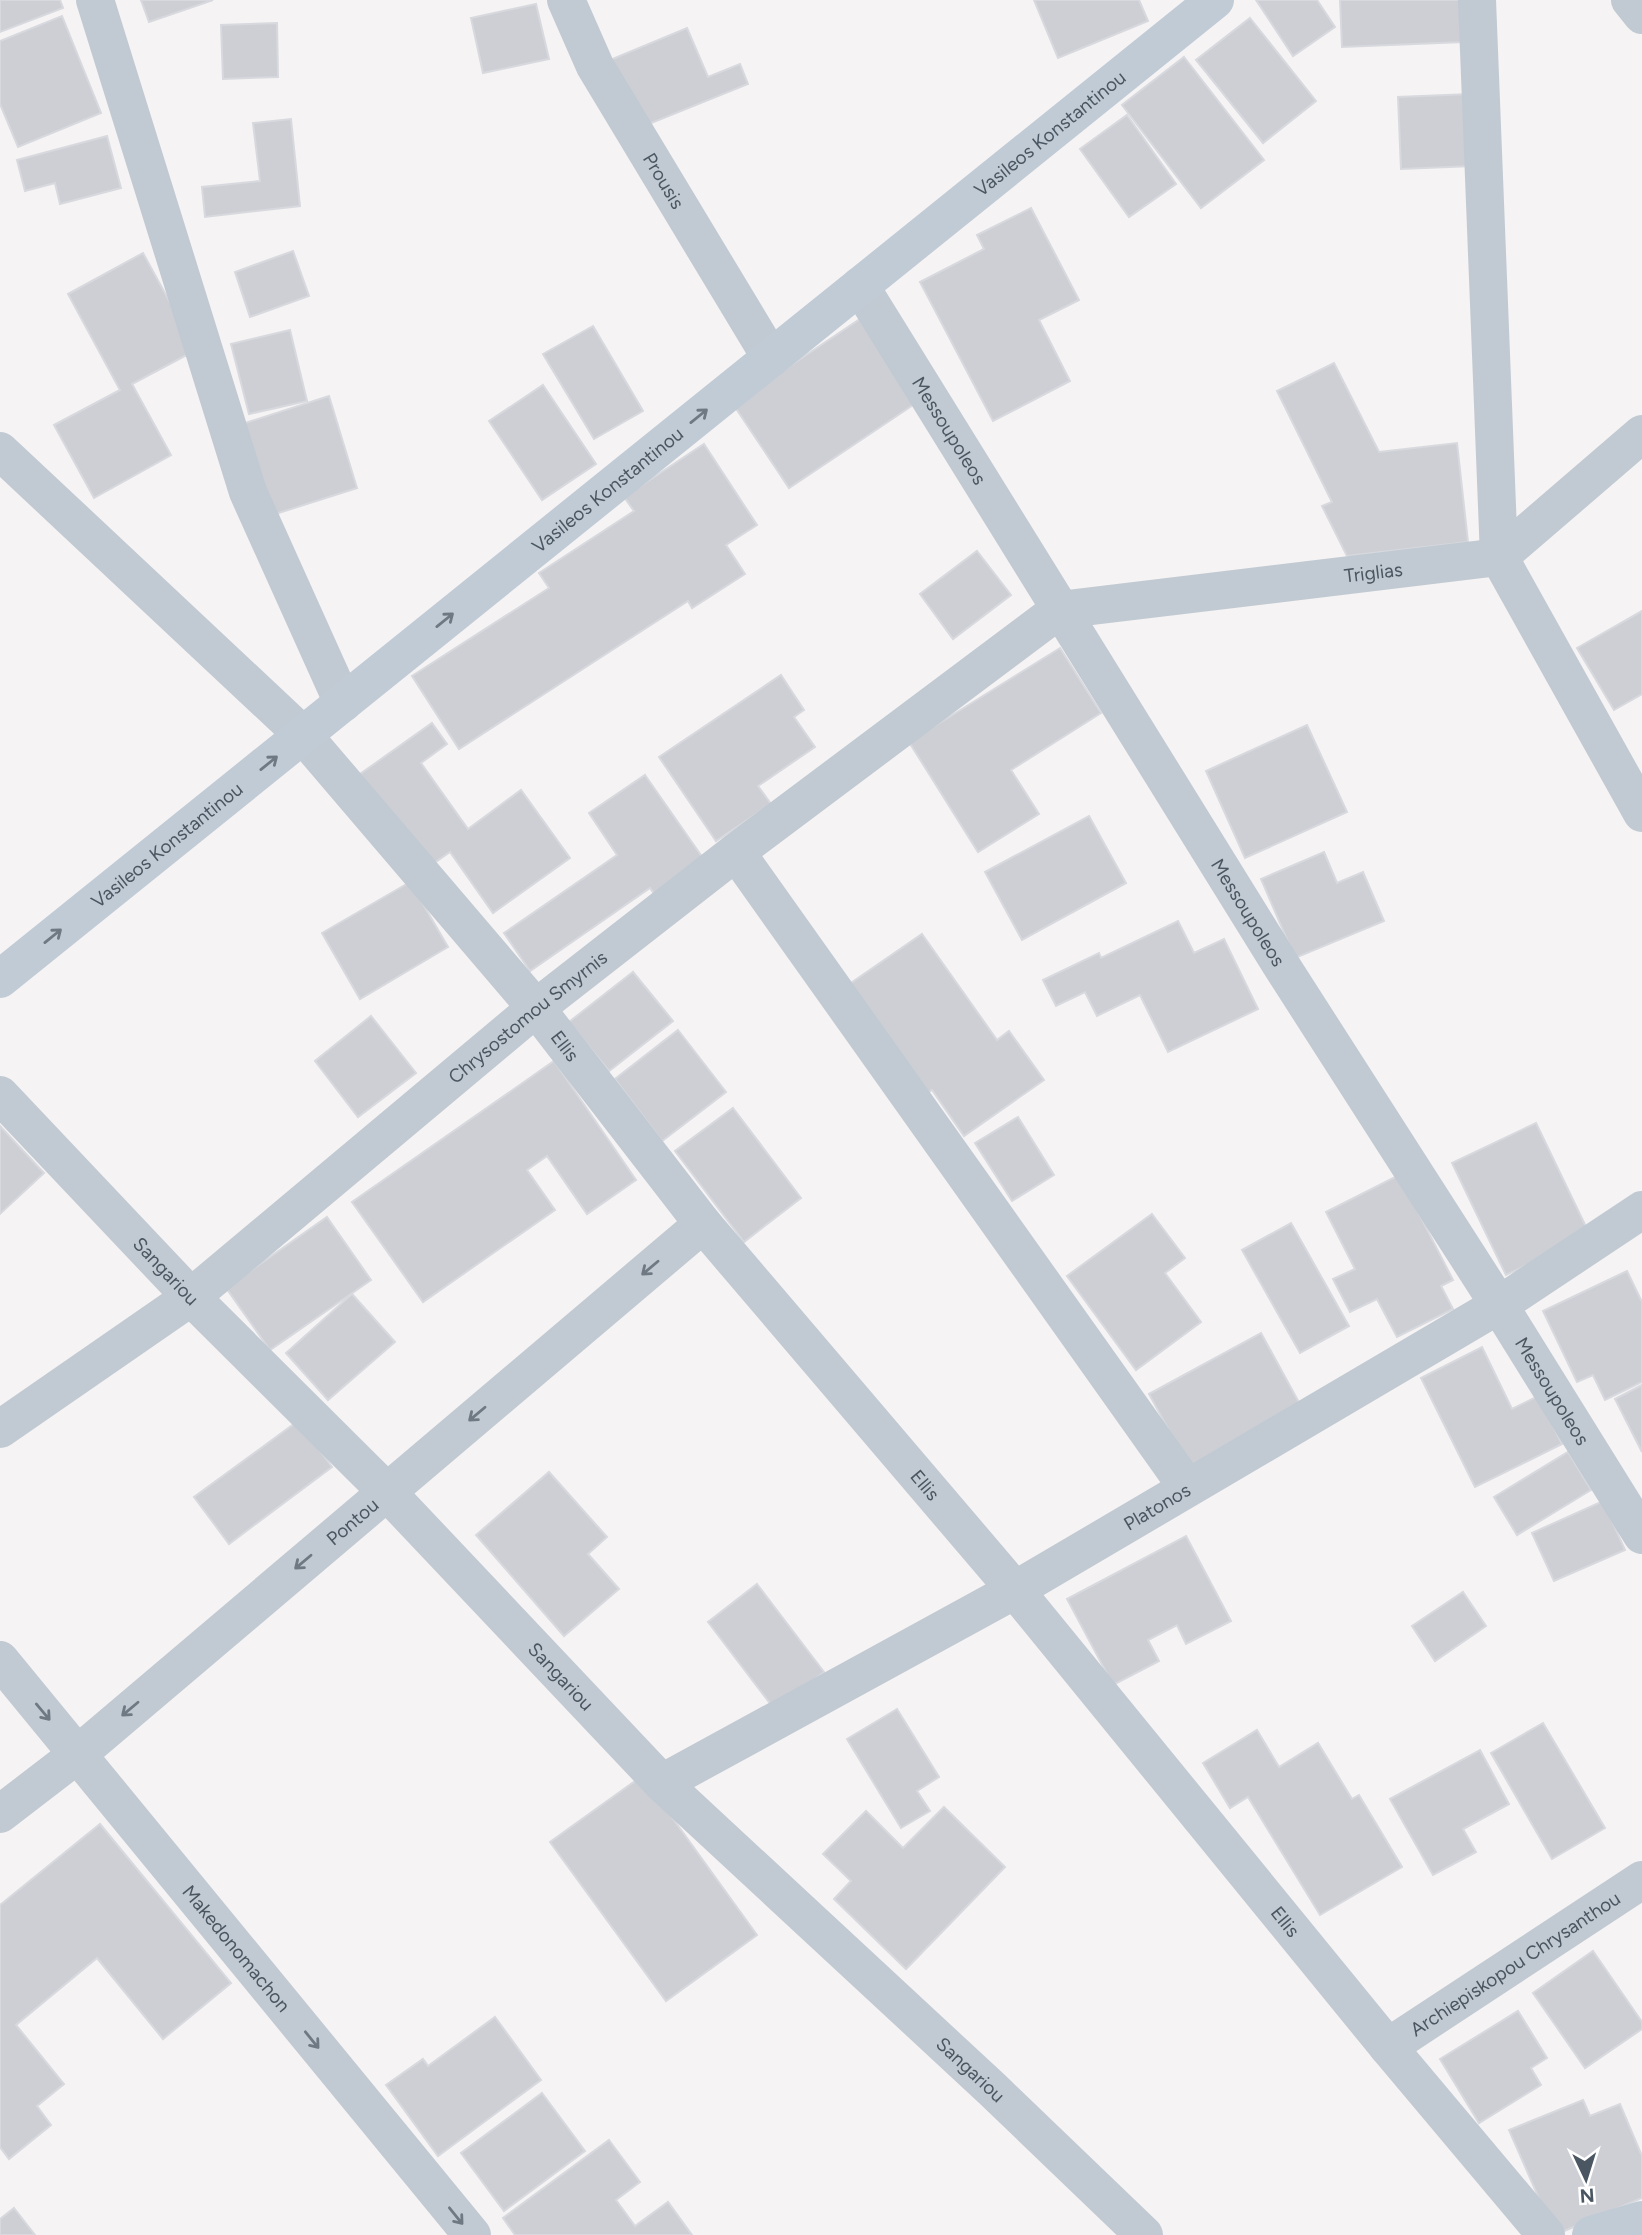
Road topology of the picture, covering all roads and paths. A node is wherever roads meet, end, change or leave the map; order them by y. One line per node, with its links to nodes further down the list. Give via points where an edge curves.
1 (94, 0): 13 (street, via 248,492)
2 (566, 0): 8 (street, Prousis, via 595,66)
3 (1215, 0): 7 (street, Vasileos Konstantinou)
4 (1477, 0): 11 (street)
5 (1630, 0): 6 (street)
6 (1642, 15)
7 (860, 286): 8 (street, Vasileos Konstantinou); 12 (street, Messoupoleos)
8 (771, 358): 13 (street, Vasileos Konstantinou, one-way to 8)
9 (1642, 434): 11 (street)
10 (0, 451): 14 (street, Ellis)
11 (1499, 557): 12 (street, Triglias); 15 (street)
12 (1059, 610): 16 (street, Chrysostomou Smyrnis); 23 (street, Messoupoleos)
13 (343, 703): 14 (street, Vasileos Konstantinou)
14 (303, 735): 17 (street, Vasileos Konstantinou, one-way to 14); 18 (street, Ellis)
15 (1642, 813)
16 (736, 852): 18 (street, Chrysostomou Smyrnis); 25 (street)
17 (0, 979)
18 (536, 1009): 21 (street, Ellis); 22 (street, Chrysostomou Smyrnis)
19 (0, 1096): 22 (street, Sangariou)
20 (1642, 1210): 23 (street, Platonos)
21 (703, 1224): 26 (street, Pontou, one-way to 26); 28 (street, Ellis)
22 (191, 1297): 24 (street, Chrysostomou Smyrnis); 26 (street, Sangariou)
23 (1499, 1305): 25 (street, Platonos); 27 (street, Messoupoleos)
24 (0, 1429)
25 (1187, 1488): 28 (street, Platonos)
26 (386, 1491): 30 (street, Pontou, one-way to 30); 31 (street, Sangariou)
27 (1642, 1535)
28 (1015, 1590): 31 (street, Platonos); 34 (street, Ellis)
29 (0, 1660): 30 (street, Makedonomachon, one-way to 30)
30 (78, 1754): 32 (street, Pontou); 36 (street, Makedonomachon, one-way to 36)
31 (662, 1783): 37 (street, Sangariou)
32 (0, 1814)
33 (1642, 1880): 34 (street, Archiepiskopou Chrysanthou)
34 (1388, 2046): 38 (street, Ellis)
35 (1642, 2220): 39 (street)
36 (472, 2235)
37 (1144, 2235)
38 (1546, 2235)
39 (1591, 2235)

